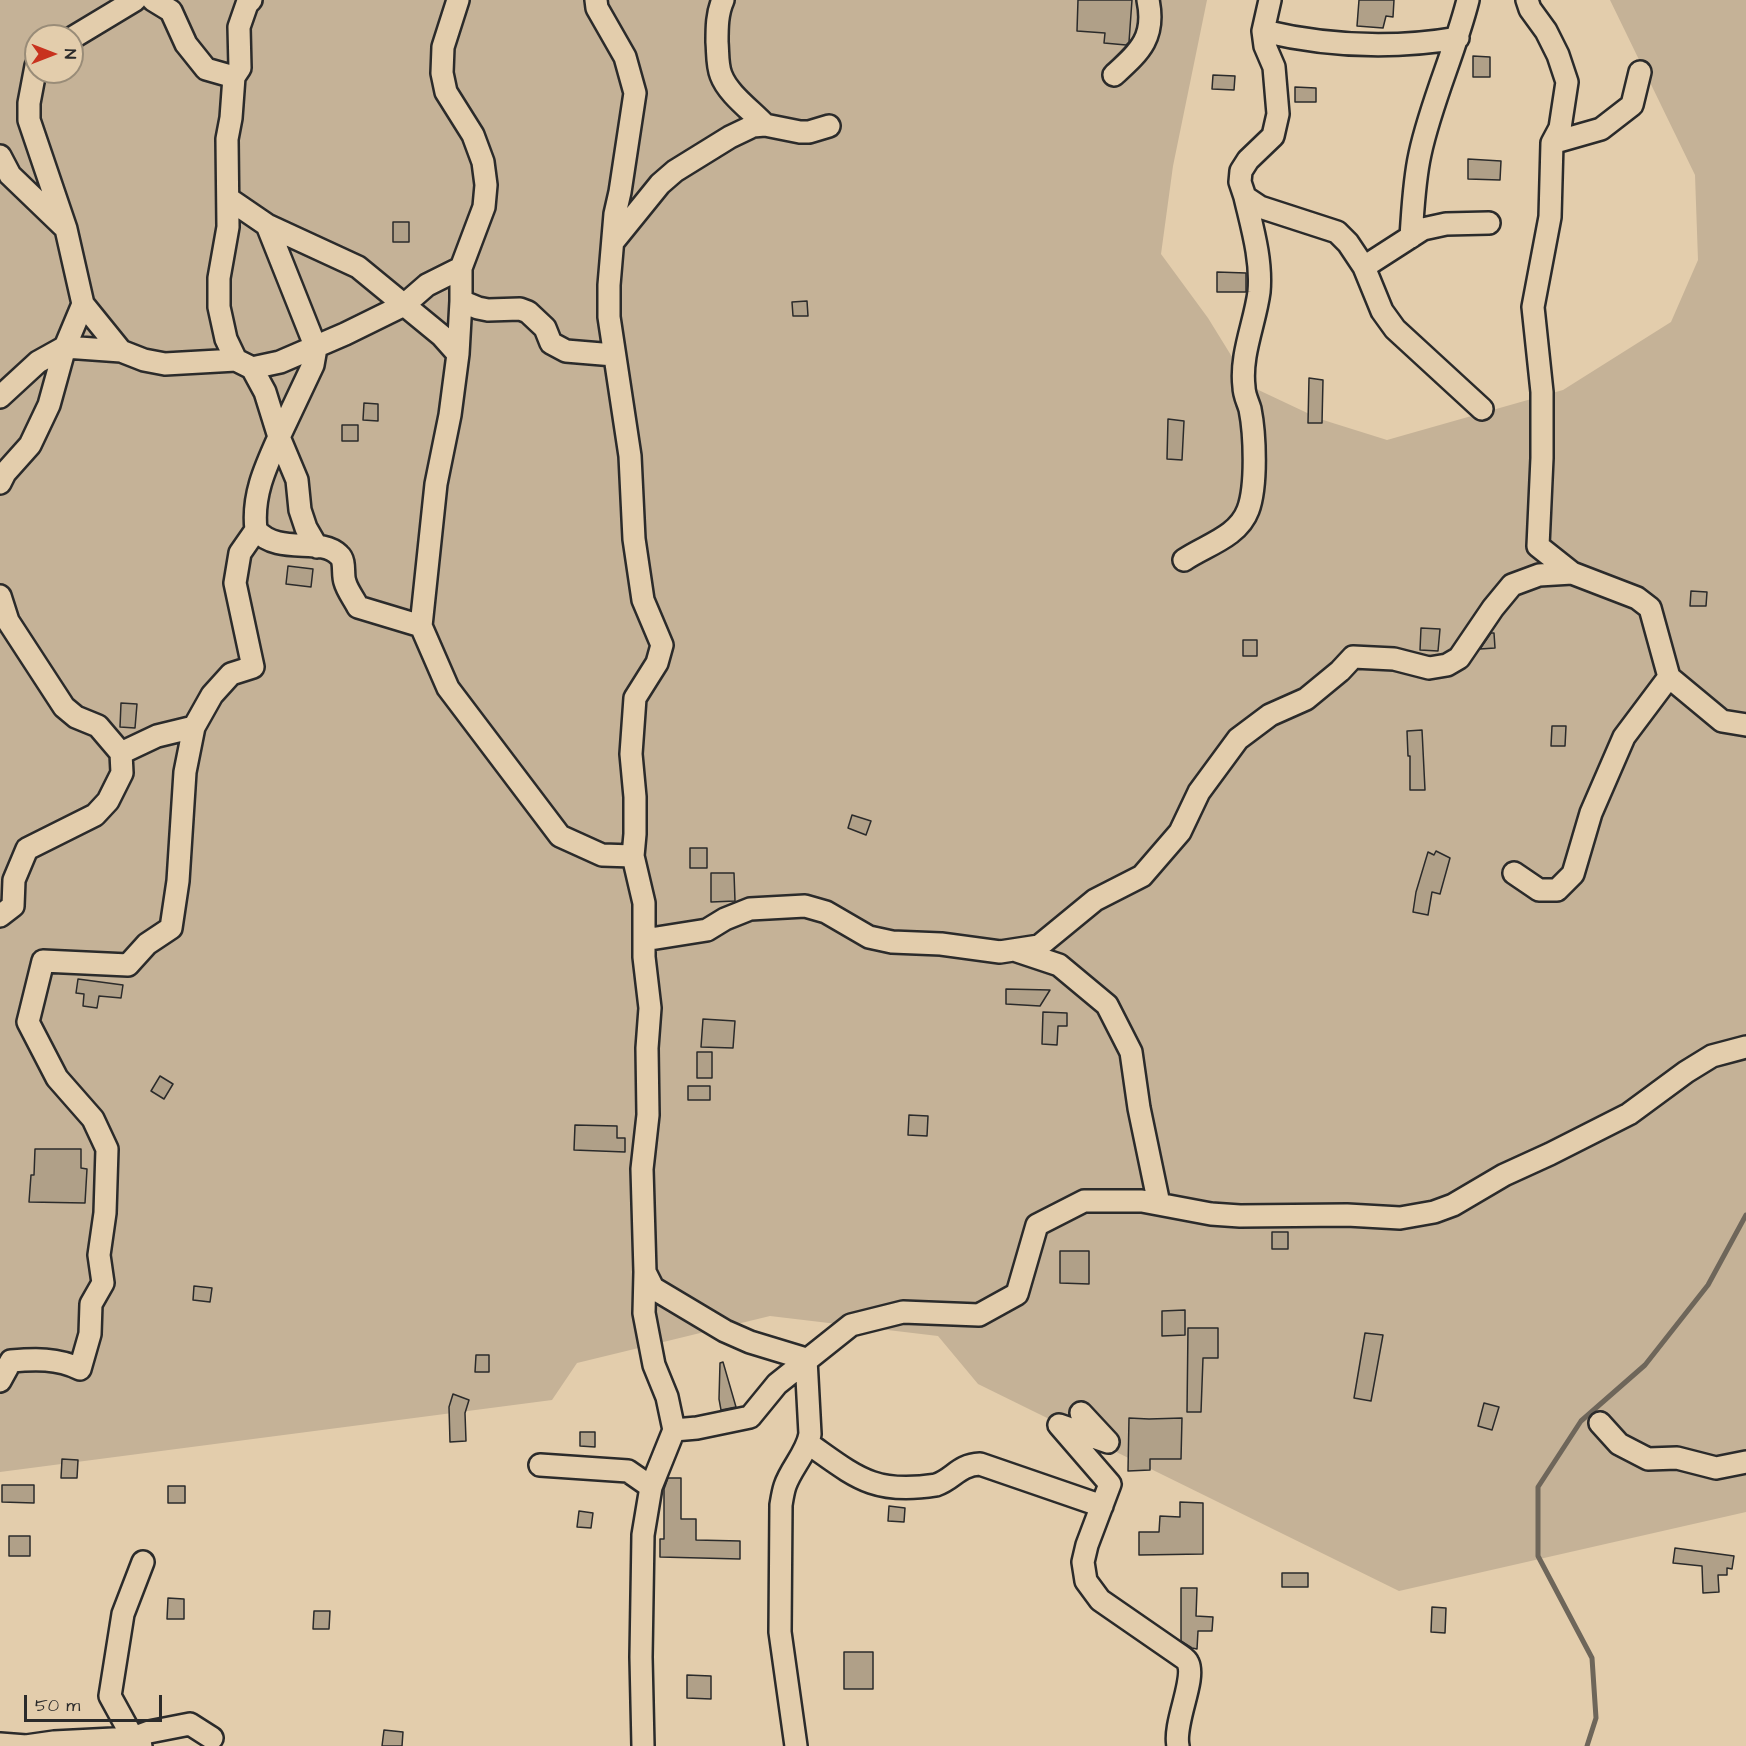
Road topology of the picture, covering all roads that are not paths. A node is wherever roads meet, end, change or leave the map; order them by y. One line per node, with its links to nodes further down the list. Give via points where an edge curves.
1 (135, 0): 11 (street)
2 (153, 0): 16 (street, via 171,11 186,44 206,69)
3 (251, 0): 16 (street, via 239,27 240,68)
4 (458, 0): 30 (street, via 443,47 442,74 446,92 483,162 486,185 484,207)
5 (596, 0): 28 (street, via 625,57 635,93)
6 (723, 0): 18 (street, via 717,37 721,76)
7 (1148, 0): 15 (street, via 1145,43)
8 (1270, 0): 12 (street)
9 (1468, 0): 13 (street)
10 (1527, 0): 20 (street, via 1558,55 1567,82 1560,128)
11 (84, 31)
12 (1263, 31): 13 (street, via 1300,40 1380,45 1420,45); 22 (street, via 1274,67 1278,114 1273,135 1241,171)
13 (1458, 38): 27 (street, via 1420,152)
14 (1640, 72): 20 (street, via 1632,105 1601,129)
15 (1114, 75)
16 (234, 77): 23 (street, via 227,139)
17 (33, 84): 26 (street, via 29,120)
18 (765, 125): 19 (street, via 800,132); 28 (street, via 743,130 675,171)
19 (829, 126)
20 (1552, 144): 47 (street, via 1550,217 1533,307 1542,392 1538,546)
21 (0, 156): 26 (street, via 10,175)
22 (1245, 197): 29 (street, via 1260,207 1337,232); 46 (street, via 1259,290 1244,388 1254,443 1252,493 1248,511 1239,525)
23 (229, 199): 25 (street); 39 (street, via 219,307 226,339)
24 (1489, 223): 27 (street, via 1446,224 1423,229)
25 (267, 225): 33 (street, via 358,267); 35 (street)
26 (66, 229): 32 (street)
27 (1411, 237): 29 (street)
28 (612, 242): 38 (street, via 609,307)
29 (1364, 267): 41 (street, via 1382,311 1395,329)
30 (460, 268): 31 (street); 33 (street, via 427,285)
31 (462, 301): 37 (street); 38 (street, via 488,310 528,312 545,328 551,343 566,351)
32 (83, 304): 34 (street); 36 (street)
33 (404, 305): 35 (street); 37 (street)
34 (65, 347): 36 (street); 40 (street, via 38,362); 43 (street, via 49,405 30,445)
35 (316, 348): 39 (street, via 280,362); 42 (street, via 313,365)
36 (121, 351): 39 (street, via 165,364)
37 (458, 354): 49 (street, via 436,484)
38 (614, 355): 54 (street, via 630,456 642,600 662,645 657,663 635,698 631,754 635,797)
39 (244, 364): 42 (street, via 265,392)
40 (0, 397)
41 (1482, 409)
42 (279, 437): 44 (street, via 259,483); 45 (street, via 297,480 306,528)
43 (0, 483)
44 (256, 530): 45 (street, via 276,542); 52 (street, via 240,553 234,583 254,667 231,675 212,695)
45 (317, 547): 49 (street, via 340,555 345,582 358,607)
46 (1184, 560)
47 (1572, 573): 50 (street, via 1637,598 1650,608); 58 (street, via 1539,575 1512,585 1459,658 1447,665 1430,668 1394,658 1353,657 1306,699 1270,715 1238,739 1199,792 1180,831 1142,876 1095,900 1039,946)
48 (0, 596): 53 (street, via 8,621 64,707 75,717 98,726)
49 (421, 626): 54 (street, via 448,688 560,836 602,855)
50 (1669, 677): 51 (street, via 1722,721); 55 (street, via 1624,736 1591,813 1574,874 1557,890 1539,890)
51 (1746, 725)
52 (194, 727): 53 (street, via 157,736); 63 (street, via 185,772 171,928 147,944 128,966 43,961 28,1022 57,1078 93,1119 107,1149 99,1255 103,1283 91,1304 90,1334 80,1369 41,1359 11,1361)
53 (121, 753): 56 (street, via 122,772 108,801 95,815 27,849 14,880 13,906)
54 (633, 856): 57 (street, via 644,903)
55 (1514, 873)
56 (0, 916)
57 (644, 940): 58 (street, via 707,930 750,909 805,906 826,912 869,937 892,942); 61 (street, via 650,1008 648,1115 642,1169)
58 (1014, 950): 60 (street, via 1059,965 1107,1005 1131,1052)
59 (1746, 1047): 60 (street, via 1712,1056 1629,1114 1504,1175 1453,1206 1434,1212 1400,1218 1240,1216)
60 (1159, 1204): 62 (street, via 1084,1201 1037,1225 1017,1294 979,1315 903,1311 850,1325)
61 (645, 1272): 62 (street, via 653,1288 725,1331); 66 (street, via 648,1338)
62 (806, 1359): 66 (street, via 777,1384 750,1417); 67 (street)
63 (0, 1381)
64 (1081, 1413): 71 (street, via 1108,1442 1059,1425 1110,1484)
65 (1600, 1423): 68 (street, via 1619,1444 1648,1459 1677,1458 1716,1468)
66 (674, 1430): 70 (street)
67 (808, 1444): 71 (street, via 852,1474 885,1488 936,1485 963,1466 980,1464); 76 (street, via 785,1485 781,1505 780,1632)
68 (1746, 1462)
69 (540, 1465): 70 (street, via 628,1471)
70 (651, 1487): 77 (street, via 643,1535 641,1657)
71 (1102, 1506): 78 (street, via 1083,1562 1086,1581 1100,1600 1188,1663 1190,1676 1178,1728)
72 (143, 1562): 74 (street, via 123,1614 110,1696)
73 (212, 1738): 74 (street, via 190,1724 149,1732)
74 (137, 1742): 75 (street)
75 (0, 1744)
76 (795, 1745)
77 (646, 1746)
78 (1178, 1746)

